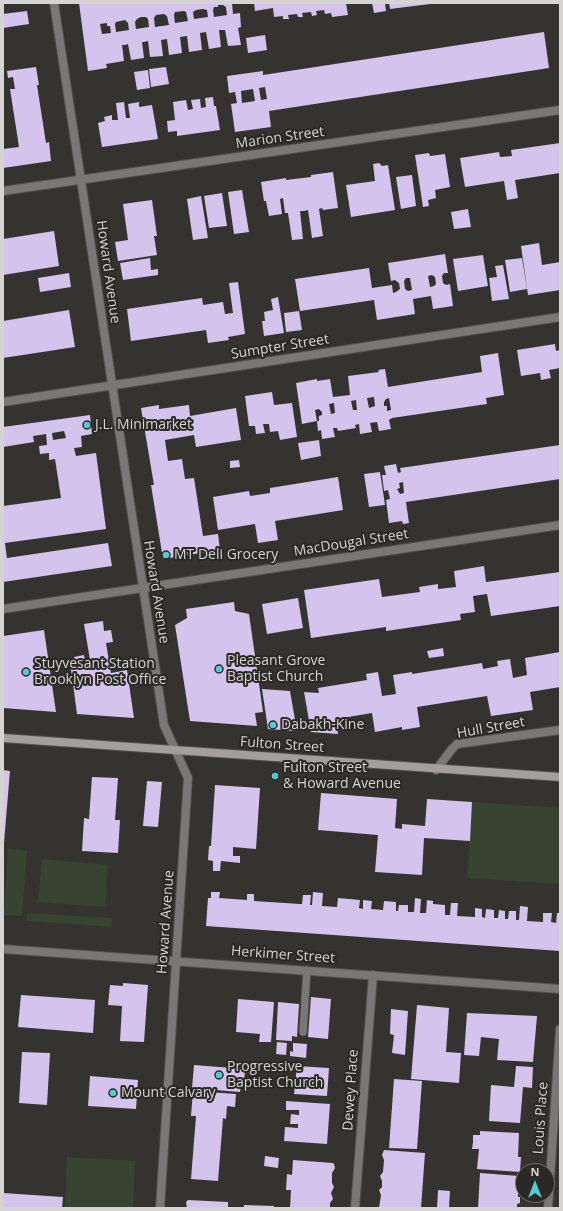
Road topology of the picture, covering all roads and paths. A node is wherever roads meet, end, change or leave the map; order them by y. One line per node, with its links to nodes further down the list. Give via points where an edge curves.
1 (54, 3): 3 (street, Howard Avenue)
2 (560, 110): 3 (street, Marion Street)
3 (81, 180): 4 (street, Marion Street); 6 (street, Howard Avenue)
4 (3, 191)
5 (560, 317): 6 (street, Sumpter Street)
6 (112, 385): 7 (street, Sumpter Street); 9 (street, Howard Avenue)
7 (3, 402)
8 (560, 525): 9 (street, MacDougal Street)
9 (142, 588): 10 (street, MacDougal Street); 13 (street, Howard Avenue, via 164,725)
10 (3, 609)
11 (560, 730): 14 (street, Hull Street, via 457,744)
12 (3, 738): 13 (main road, Fulton Street)
13 (176, 751): 14 (main road, Fulton Street); 17 (street, Howard Avenue, via 188,778)
14 (436, 770): 15 (main road, Fulton Street)
15 (560, 777)
16 (3, 949): 17 (street, Herkimer Street)
17 (177, 961): 18 (street, Herkimer Street); 23 (street, Howard Avenue)
18 (307, 970): 19 (street, Herkimer Street); 22 (lane)
19 (373, 975): 20 (street, Herkimer Street); 24 (street, Dewey Place)
20 (560, 989)
21 (560, 1029): 25 (street, Louis Place)
22 (303, 1032)
23 (160, 1208)
24 (355, 1208)
25 (548, 1208)

